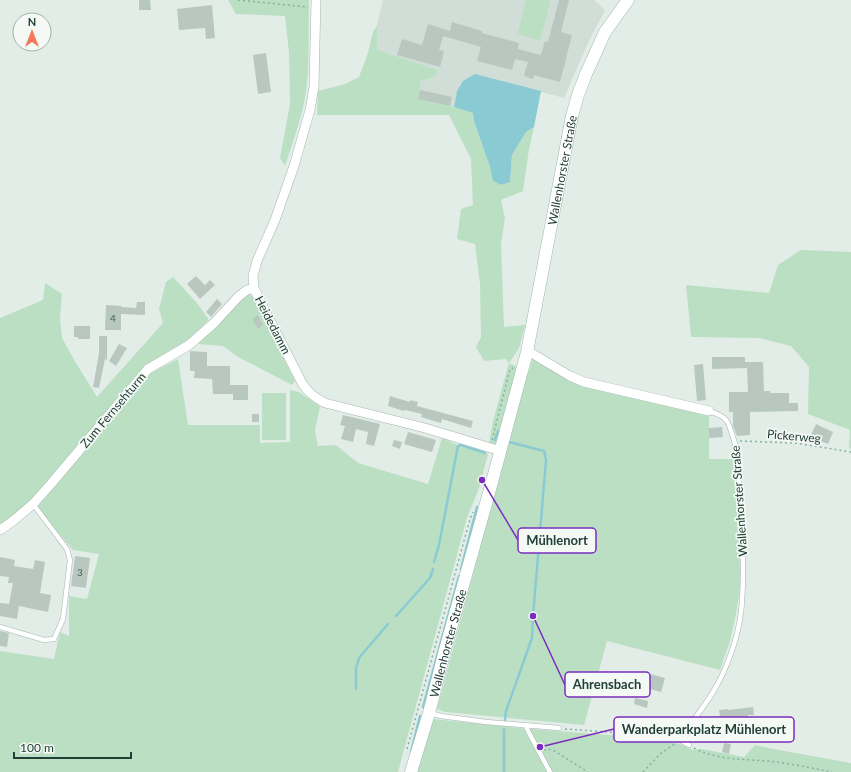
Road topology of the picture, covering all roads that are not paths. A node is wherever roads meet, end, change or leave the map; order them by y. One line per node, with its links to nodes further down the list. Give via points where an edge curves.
1 (628, 0): 4 (main road, Wallenhorster Straße, via 605,32 578,95)
2 (316, 4): 3 (street, Heidedamm, via 314,87 310,110 294,166 257,260 253,276)
3 (254, 288): 6 (street, Heidedamm, via 302,383 314,397 325,403); 7 (street, Zum Fernsehturm, via 239,296 189,345 148,369)
4 (527, 352): 5 (street, Wallenhorster Straße, via 584,382); 6 (main road, Wallenhorster Straße)
5 (709, 410): 13 (lane, Wallenhorster Straße, via 727,420 737,451 743,579 741,612 735,639 713,693 680,740)
6 (496, 449): 10 (main road, Wallenhorster Straße)
7 (33, 504): 8 (street, Zum Fernsehturm); 9 (lane, via 68,549 70,560 63,619 54,639 44,640)
8 (0, 530)
9 (0, 627)
10 (429, 713): 11 (lane); 14 (main road, Wallenhorster Straße)
11 (526, 726): 12 (lane); 15 (lane)
12 (559, 728)
13 (689, 745)
14 (411, 772)
15 (550, 772)

